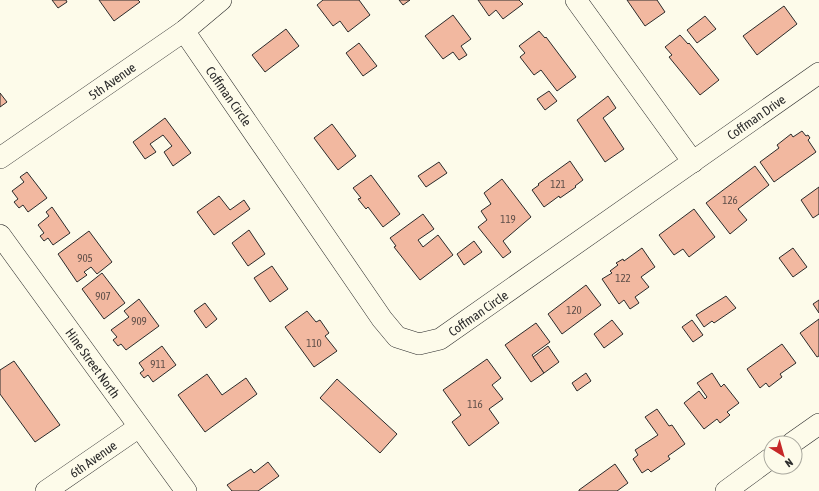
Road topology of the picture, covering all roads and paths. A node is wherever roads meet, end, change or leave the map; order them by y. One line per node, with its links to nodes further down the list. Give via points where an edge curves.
1 (576, 0): 6 (street)
2 (214, 2): 3 (street, 5th Avenue)
3 (184, 31): 5 (street, 5th Avenue); 6 (street, Coffman Circle, via 382,319 397,337 419,344 440,339)
4 (819, 72): 6 (street, Coffman Drive)
5 (0, 158)
6 (693, 162)
7 (0, 235): 9 (street, Hine Street North)
8 (819, 424): 10 (street)
9 (139, 427): 12 (street, 6th Avenue); 13 (street, Hine Street North)
10 (803, 435)
11 (763, 464): 14 (street)
12 (46, 491)
13 (186, 491)
14 (726, 491)

